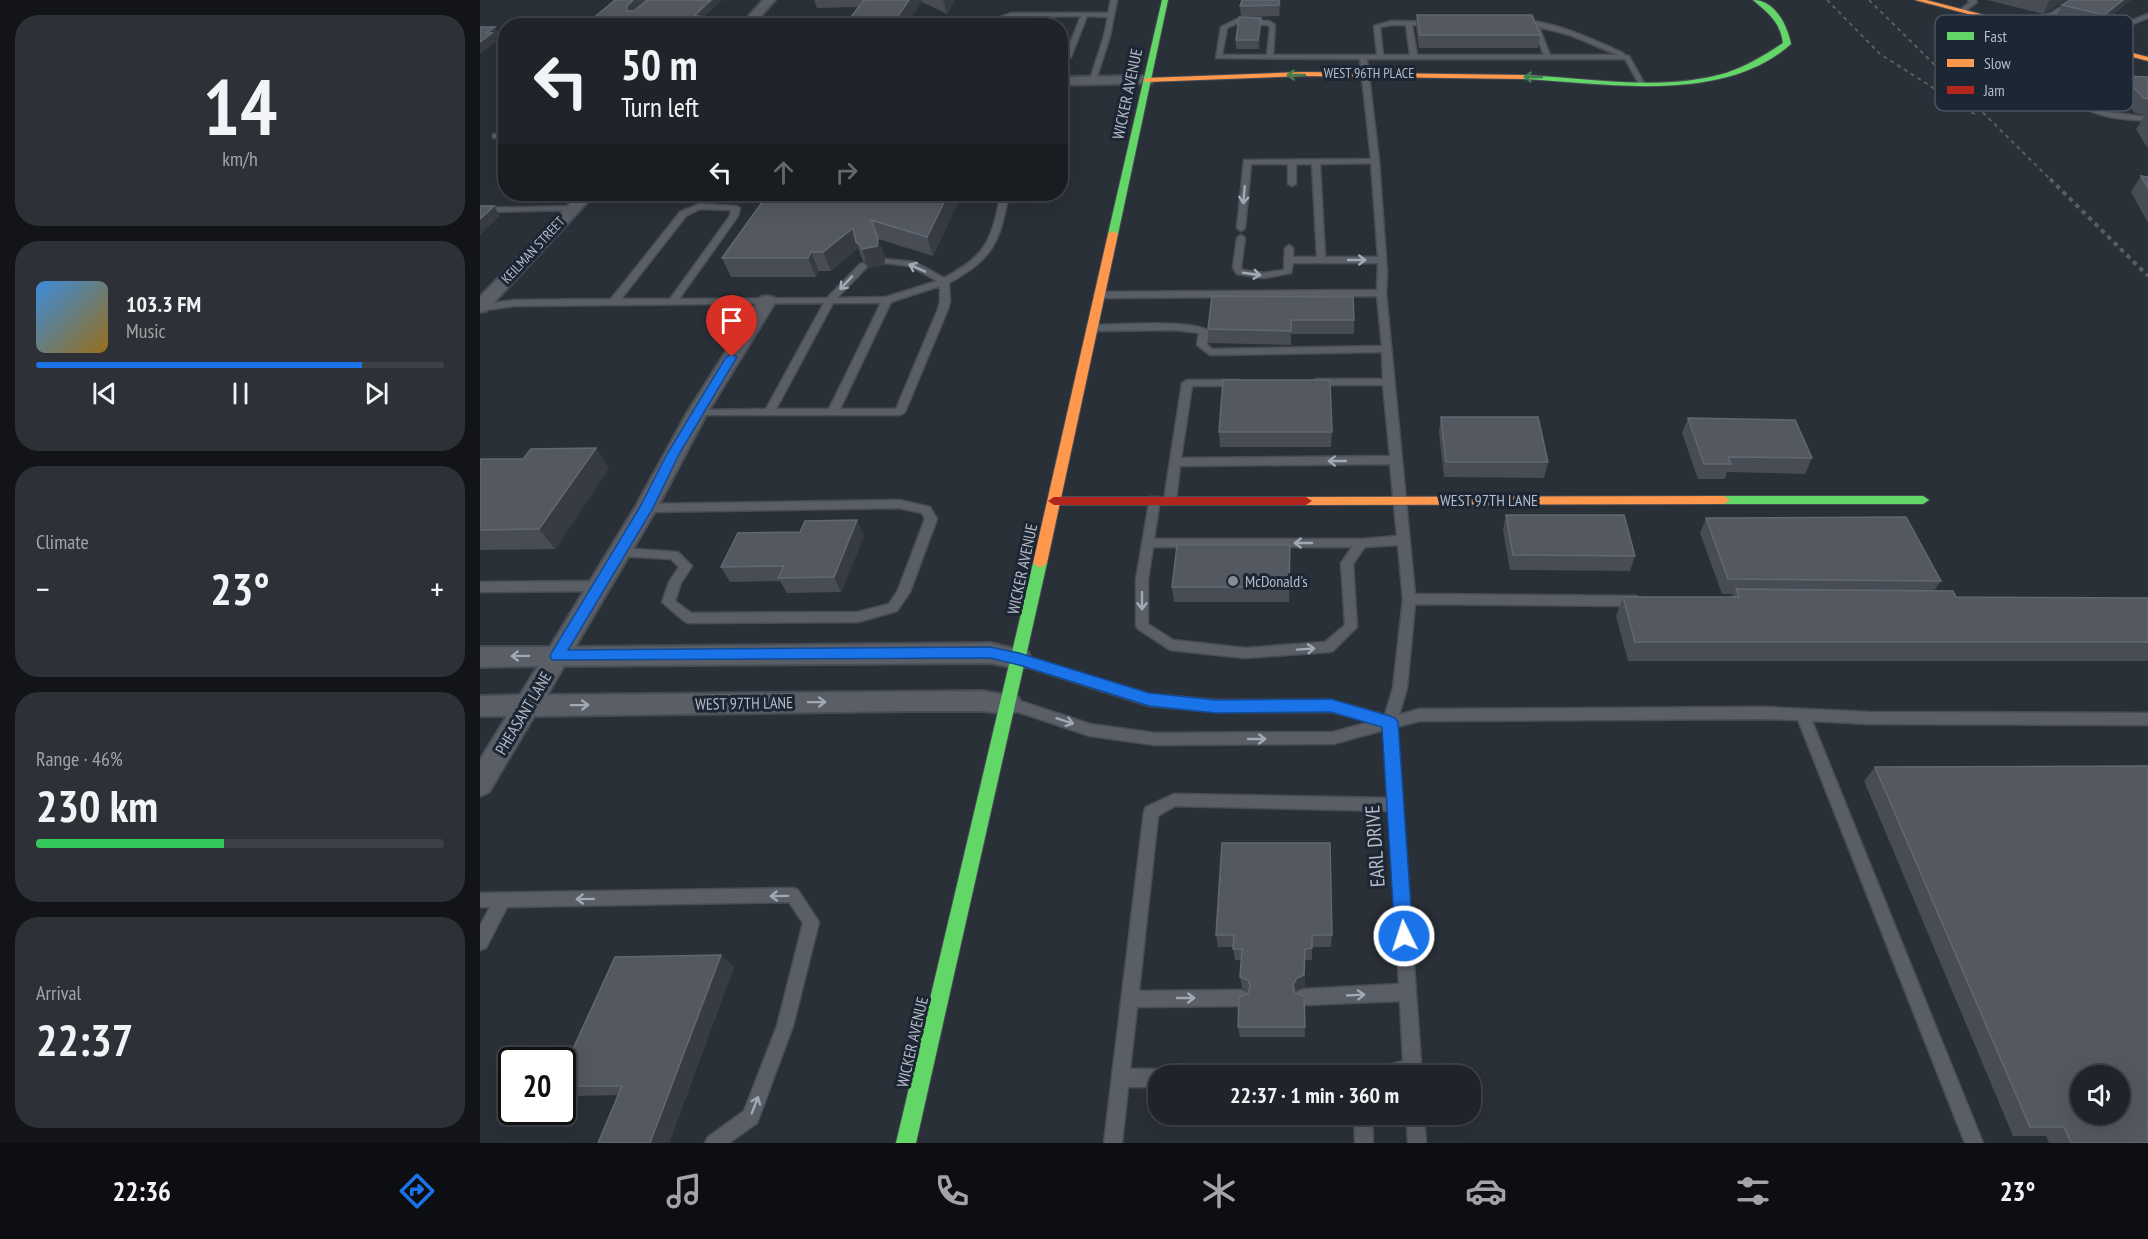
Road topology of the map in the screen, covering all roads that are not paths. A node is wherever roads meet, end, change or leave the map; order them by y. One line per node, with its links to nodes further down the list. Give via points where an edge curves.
1 (769, 0): 13 (street)
2 (1114, 0): 9 (lane)
3 (1165, 0): 30 (main road, WICKER AVENUE)
4 (1756, 0): 34 (main road, WEST 96TH PLACE, via 1783,22 1786,44 1778,55 1737,74)
5 (1918, 0): 7 (main road)
6 (2074, 1): 11 (lane)
7 (1966, 6): 10 (main road)
8 (1085, 14): 9 (lane); 14 (lane); 21 (lane)
9 (1111, 15): 32 (lane)
10 (1991, 15)
11 (2049, 15)
12 (2148, 16): 15 (lane)
13 (752, 18)
14 (1002, 18)
15 (2133, 22)
16 (1409, 23): 17 (lane); 24 (lane, via 1377,26); 25 (lane)
17 (1443, 23)
18 (1509, 23): 19 (lane)
19 (1535, 24): 26 (lane, via 1564,31); 27 (lane)
20 (2133, 55): 28 (main road)
21 (1068, 57)
22 (1270, 57): 22 (lane, via 1218,57 1224,27 1237,21 1269,23 1273,26); 23 (lane)
23 (1363, 57): 24 (lane); 29 (lane, EARL DRIVE)
24 (1380, 57): 25 (lane)
25 (1414, 57): 27 (lane)
26 (1627, 57): 27 (lane); 34 (lane)
27 (1548, 58)
28 (2148, 59)
29 (1364, 75): 30 (main road, WEST 96TH PLACE, one-way to 30, via 1209,75); 33 (main road, WEST 96TH PLACE, one-way to 29, via 1565,78); 41 (lane, EARL DRIVE)
30 (1147, 80): 32 (street, WEST 96TH PLACE); 37 (main road, WEST 96TH PLACE, via 1203,88); 57 (main road, WICKER AVENUE)
31 (1068, 81): 32 (street, WEST 96TH PLACE)
32 (1093, 81)
33 (1591, 83): 34 (main road, WEST 96TH PLACE); 38 (main road, WEST 96TH PLACE, via 1567,90)
34 (1641, 83)
35 (2133, 83): 36 (lane)
36 (2148, 83)
37 (1285, 89)
38 (1430, 90)
39 (2096, 111): 40 (lane)
40 (2148, 119)
41 (1375, 161): 43 (lane); 52 (lane, EARL DRIVE)
42 (1292, 162): 43 (lane); 44 (lane); 50 (lane, one-way to 50, via 1247,162 1237,268 1260,276 1282,274 1288,271)
43 (1316, 162): 51 (lane)
44 (1292, 184)
45 (580, 201): 47 (street, KEILMAN STREET)
46 (1003, 201): 55 (lane, via 989,252)
47 (573, 208): 48 (lane); 63 (street, KEILMAN STREET)
48 (480, 210)
49 (1289, 248): 50 (lane)
50 (1289, 260): 51 (lane)
51 (1321, 260): 52 (lane, one-way to 52)
52 (1382, 260): 56 (lane, EARL DRIVE)
53 (888, 261): 55 (lane, one-way to 53, via 912,264)
54 (863, 266): 58 (lane, one-way to 58)
55 (944, 282): 59 (lane); 69 (lane, via 943,309 900,412)
56 (1381, 293): 57 (lane); 65 (lane, EARL DRIVE)
57 (1100, 295): 64 (main road, WICKER AVENUE)
58 (830, 300): 59 (lane); 60 (lane); 71 (lane)
59 (887, 300): 69 (lane)
60 (766, 301): 62 (lane); 70 (street, PHEASANT LANE)
61 (614, 302): 62 (lane); 62 (lane, via 682,213 699,206 736,208); 63 (lane)
62 (672, 302)
63 (480, 307)
64 (1092, 328): 65 (lane, via 1176,327 1204,331 1202,345 1210,352); 78 (main road, WICKER AVENUE)
65 (1387, 349): 68 (lane, EARL DRIVE)
66 (1246, 382): 73 (lane, via 1187,383)
67 (1306, 382): 68 (lane)
68 (1388, 382): 72 (lane, EARL DRIVE)
69 (833, 412): 71 (lane)
70 (697, 413): 71 (lane); 79 (street, PHEASANT LANE)
71 (769, 413)
72 (1396, 460): 73 (lane, one-way to 73); 76 (lane, EARL DRIVE)
73 (1175, 462): 75 (lane)
74 (1154, 500): 75 (main road, WEST 97TH LANE); 78 (main road, WEST 97TH LANE); 81 (lane)
75 (1170, 500): 76 (main road, WEST 97TH LANE)
76 (1399, 500): 77 (main road, WEST 97TH LANE); 80 (lane, EARL DRIVE)
77 (1923, 500)
78 (1054, 501): 90 (main road, WICKER AVENUE)
79 (646, 508): 83 (street, PHEASANT LANE); 83 (lane, via 899,504 926,510 931,519 904,592 893,608 858,617 688,618 668,602 686,566 674,555)
80 (1403, 540): 82 (lane); 86 (lane, EARL DRIVE)
81 (1147, 543): 82 (lane, one-way to 81); 82 (lane, one-way to 82, via 1142,627 1170,645 1245,653 1328,647 1351,627 1347,563)
82 (1362, 543)
83 (620, 552): 84 (street, PHEASANT LANE)
84 (599, 586): 85 (lane); 88 (street, PHEASANT LANE)
85 (480, 587)
86 (1409, 599): 87 (lane); 96 (lane, EARL DRIVE, via 1400,688)
87 (1647, 601)
88 (557, 656): 89 (street, one-way to 89); 90 (street, via 990,653); 93 (street, PHEASANT LANE)
89 (480, 657)
90 (1019, 659): 91 (main road, WICKER AVENUE); 96 (lane, via 1149,700 1216,706 1331,706)
91 (1009, 704): 93 (street, WEST 97TH LANE, one-way to 91, via 909,701); 96 (lane, one-way to 96, via 1090,730 1155,739 1333,738); 112 (main road, WICKER AVENUE)
92 (480, 706): 93 (street, WEST 97TH LANE)
93 (527, 706): 97 (street, PHEASANT LANE)
94 (1803, 715): 95 (lane); 96 (lane, via 1419,715); 116 (lane)
95 (2148, 719)
96 (1390, 722): 98 (lane, EARL DRIVE)
97 (480, 784)
98 (1395, 805): 102 (lane, EARL DRIVE); 105 (lane, via 1174,800 1151,812)
99 (480, 900): 100 (lane)
100 (502, 900): 101 (lane); 111 (lane, one-way to 100, via 751,1117 785,1026 811,922 793,896)
101 (480, 942)
102 (1407, 992): 103 (lane, one-way to 102); 106 (lane, EARL DRIVE)
103 (1305, 997)
104 (1241, 998): 105 (lane, one-way to 104)
105 (1130, 999): 107 (lane)
106 (1412, 1065)
107 (1120, 1078): 108 (lane); 113 (lane)
108 (1148, 1078)
109 (1363, 1125): 114 (lane)
110 (1416, 1125): 115 (lane)
111 (714, 1143)
112 (906, 1143)
113 (1113, 1143)
114 (1364, 1143)
115 (1417, 1143)
116 (1974, 1143)

